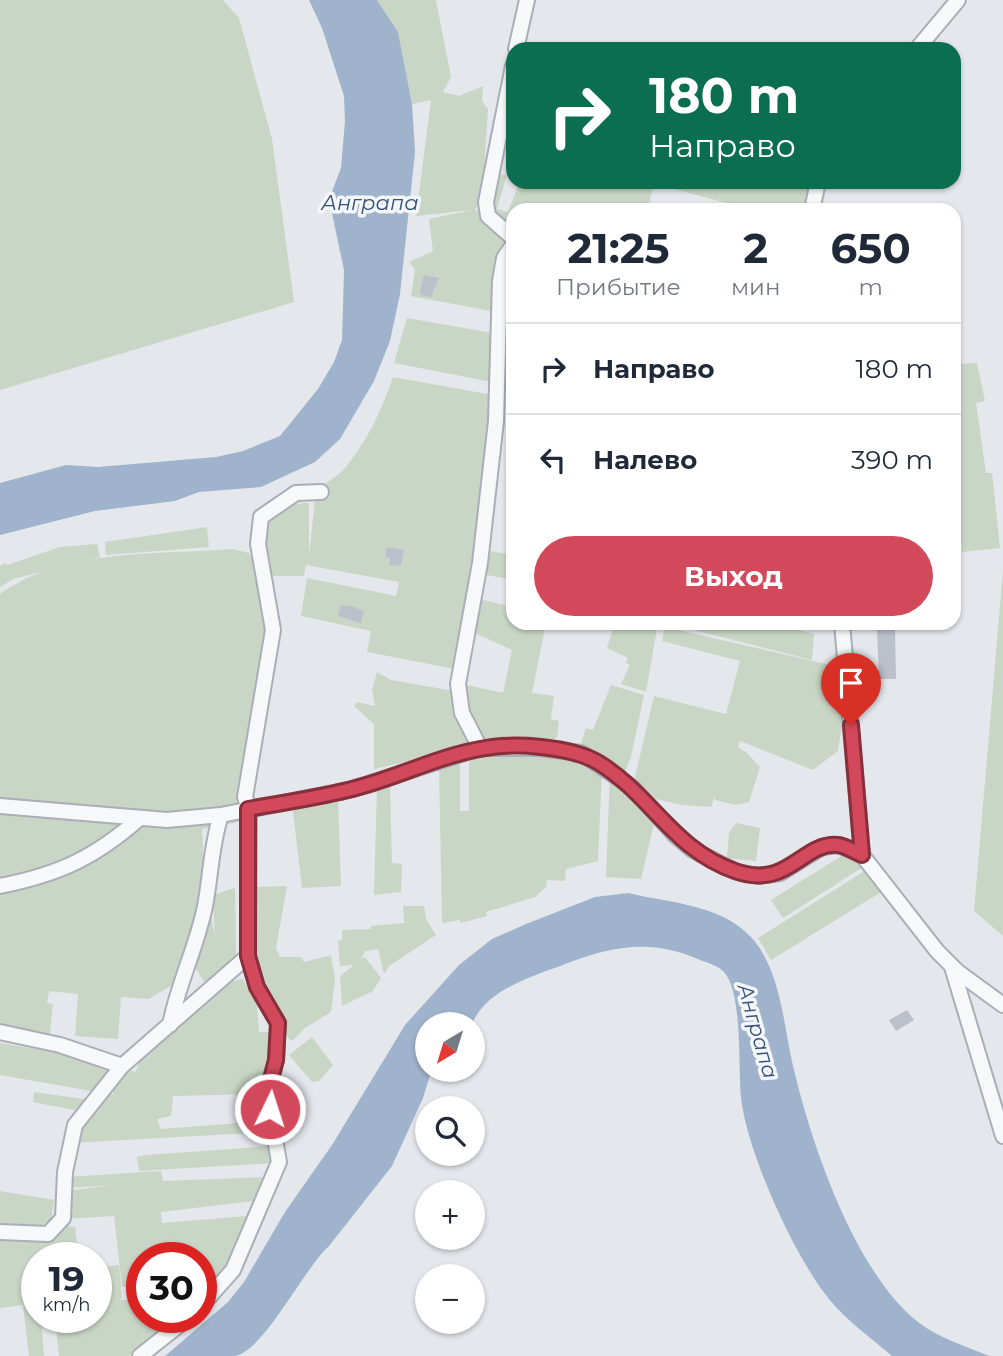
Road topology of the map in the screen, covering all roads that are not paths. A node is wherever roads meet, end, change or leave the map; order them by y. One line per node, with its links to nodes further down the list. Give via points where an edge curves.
1 (527, 0): 3 (street)
2 (958, 0): 4 (street)
3 (518, 42)
4 (923, 42)
5 (506, 101): 6 (street, via 486,202 488,216)
6 (506, 232)
7 (506, 255): 10 (street, via 500,281 496,421 480,563 458,684 462,713)
8 (321, 492): 12 (street, via 296,493 261,517 258,544 273,630 245,797)
9 (843, 630): 15 (street)
10 (481, 748): 12 (street, via 349,790); 15 (street, via 581,753 639,793 693,850 737,872 758,876 780,873 822,847 839,845)
11 (0, 806): 14 (street)
12 (248, 809): 13 (street); 17 (street)
13 (221, 815): 14 (street); 20 (street, via 212,842 205,905)
14 (140, 818): 16 (street, via 97,854 50,876)
15 (862, 855): 18 (street)
16 (0, 886)
17 (248, 956): 20 (street); 25 (street, via 257,987 278,1023 276,1060 267,1094 279,1162 233,1270)
18 (952, 966): 19 (street); 23 (street)
19 (1003, 1005)
20 (170, 1025): 22 (street)
21 (0, 1032): 22 (street, via 60,1045)
22 (122, 1066): 24 (street, via 75,1125 65,1172 63,1218 48,1234)
23 (1003, 1136)
24 (0, 1232)
25 (217, 1288)
26 (169, 1333): 27 (street)
27 (140, 1356)

